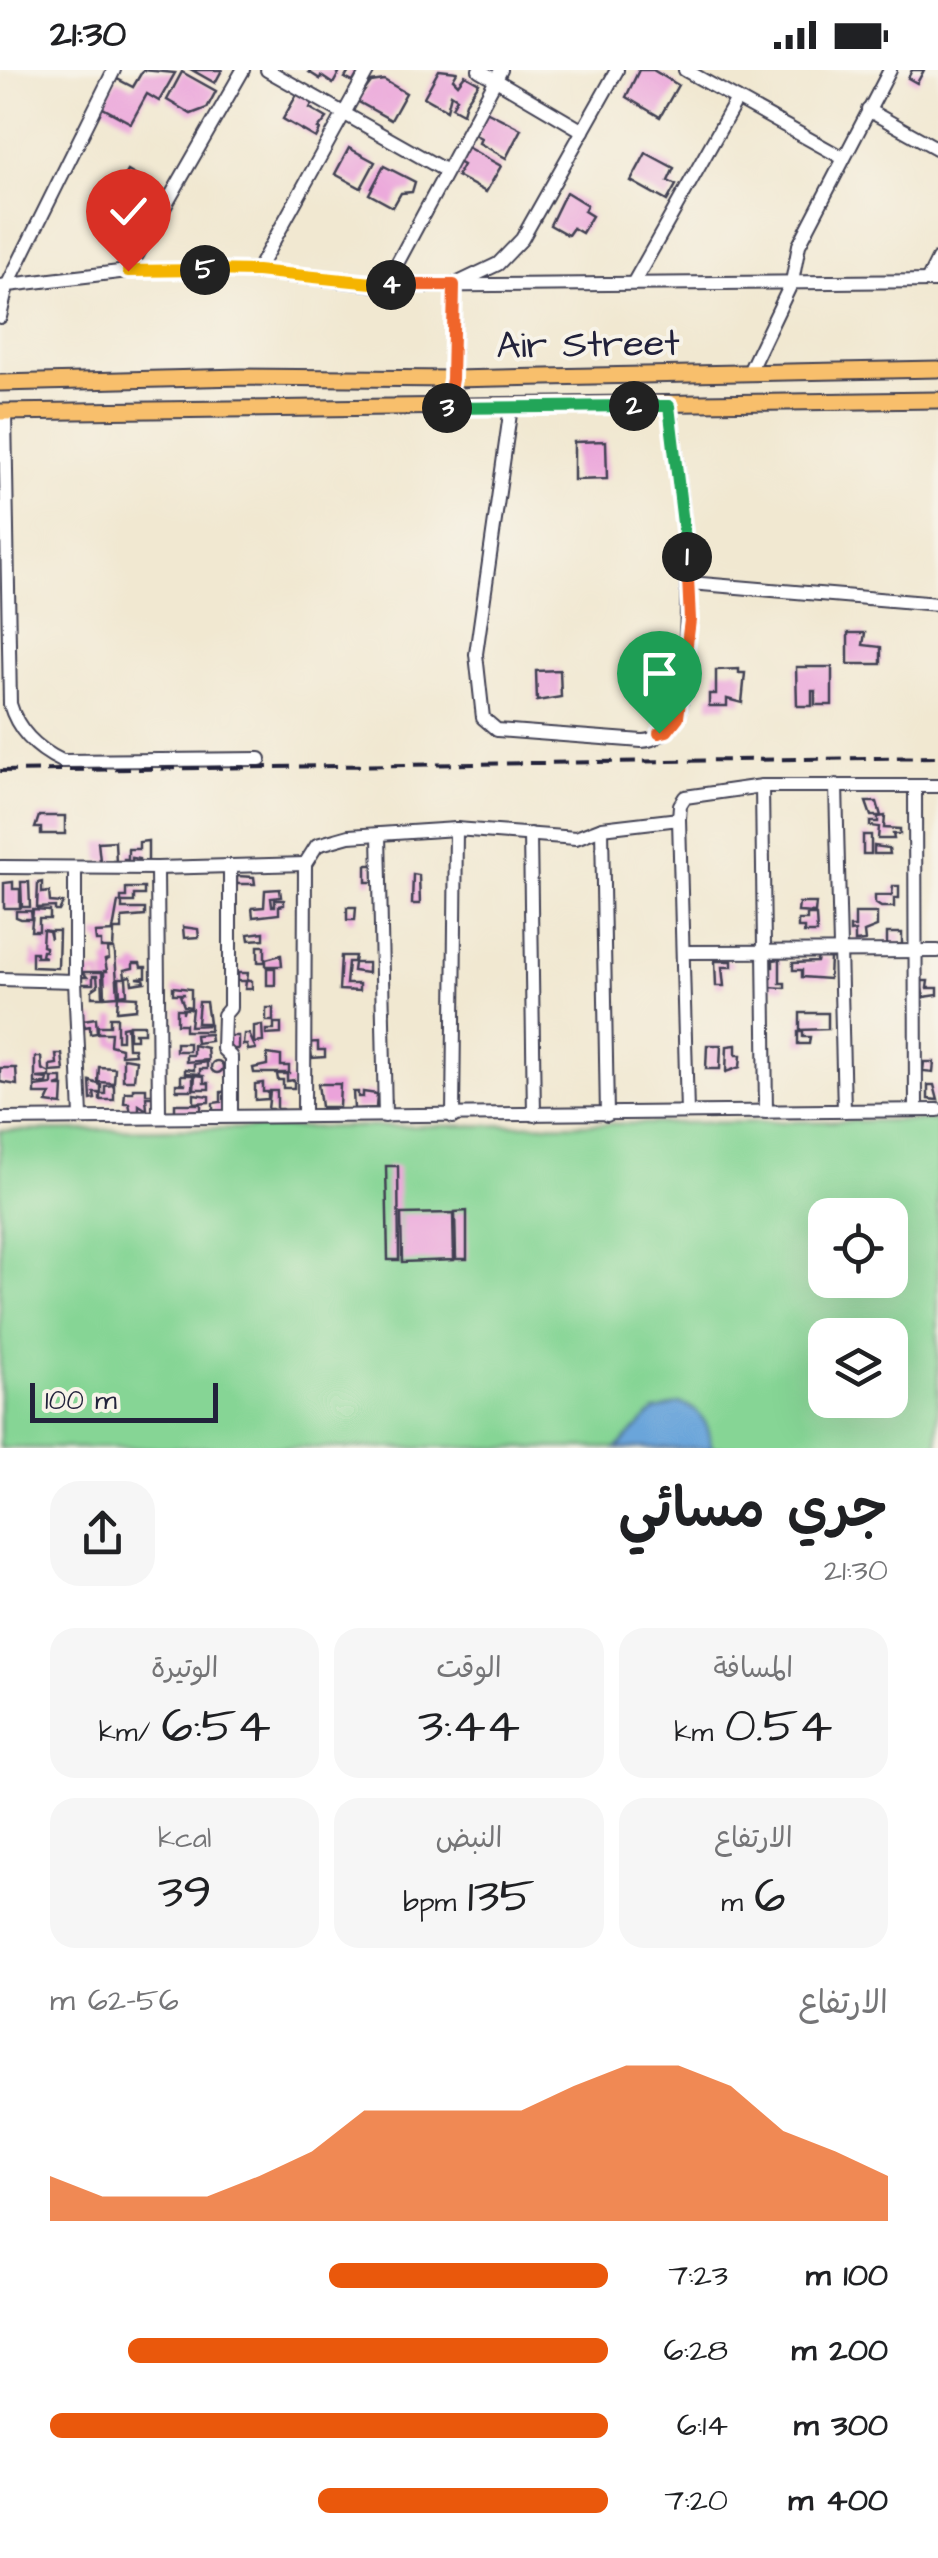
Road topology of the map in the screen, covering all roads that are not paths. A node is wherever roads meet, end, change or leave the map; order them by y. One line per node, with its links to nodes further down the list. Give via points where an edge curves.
1 (114, 70): 24 (street)
2 (243, 70): 18 (street)
3 (268, 70): 12 (street)
4 (368, 70): 12 (street)
5 (478, 70): 9 (street)
6 (617, 70): 13 (street)
7 (685, 70): 10 (street)
8 (890, 70): 11 (street)
9 (498, 75): 13 (street); 16 (street)
10 (737, 99): 15 (street); 21 (street)
11 (868, 110): 14 (street); 15 (street)
12 (343, 113): 16 (street); 19 (street)
13 (583, 131): 23 (street, via 522,239 498,264)
14 (938, 149)
15 (843, 158): 22 (street, via 799,245)
16 (446, 172): 25 (street)
17 (938, 259): 20 (street)
18 (128, 271): 19 (street); 24 (street)
19 (257, 271): 25 (street)
20 (932, 281): 22 (street)
21 (634, 282): 22 (street); 23 (street)
22 (792, 282): 28 (street)
23 (454, 285): 25 (street); 29 (street)
24 (4, 286): 26 (street)
25 (385, 286)
26 (0, 317)
27 (938, 369): 28 (main road, Air Street)
28 (749, 372): 29 (main road, Air Street)
29 (452, 379): 30 (main road, Air Street); 34 (street)
30 (0, 383)
31 (938, 400): 32 (main road, Air Street)
32 (669, 406): 33 (main road, Air Street); 36 (street)
33 (511, 407): 34 (main road, Air Street); 36 (street, via 476,654 488,726 642,741 667,731 678,717)
34 (446, 408): 35 (main road, Air Street)
35 (2, 412): 38 (street, via 10,704 20,728 62,761)
36 (690, 583): 37 (street)
37 (938, 604)
38 (260, 759)
39 (836, 785): 40 (street); 41 (street); 53 (street)
40 (762, 786): 43 (street, via 685,797); 56 (street)
41 (915, 786): 42 (street); 57 (street)
42 (938, 786)
43 (679, 818): 44 (street); 55 (street)
44 (602, 828): 47 (street, via 576,838); 69 (street)
45 (456, 829): 46 (street); 47 (street); 72 (street)
46 (379, 834): 48 (street, via 328,840 316,845); 71 (street)
47 (530, 834): 68 (street)
48 (305, 864): 49 (street); 67 (street)
49 (230, 866): 52 (street); 66 (street, via 230,1008 223,1050 230,1057)
50 (0, 867): 51 (street)
51 (75, 868): 52 (street); 59 (street)
52 (157, 868): 65 (street)
53 (838, 950): 56 (street); 57 (street); 62 (street)
54 (938, 951): 57 (street)
55 (684, 952): 56 (street); 63 (street)
56 (763, 952): 64 (street)
57 (916, 952): 60 (street)
58 (0, 979): 59 (street)
59 (74, 981): 70 (street)
60 (916, 1110): 61 (street); 62 (street)
61 (938, 1110)
62 (844, 1111): 64 (street)
63 (687, 1112): 64 (street); 69 (street)
64 (766, 1112)
65 (160, 1115): 66 (street); 70 (street)
66 (231, 1115): 67 (street)
67 (304, 1115): 71 (street)
68 (534, 1115): 69 (street); 72 (street)
69 (606, 1115)
70 (81, 1116): 73 (street)
71 (385, 1116): 72 (street)
72 (452, 1117)
73 (0, 1119)

